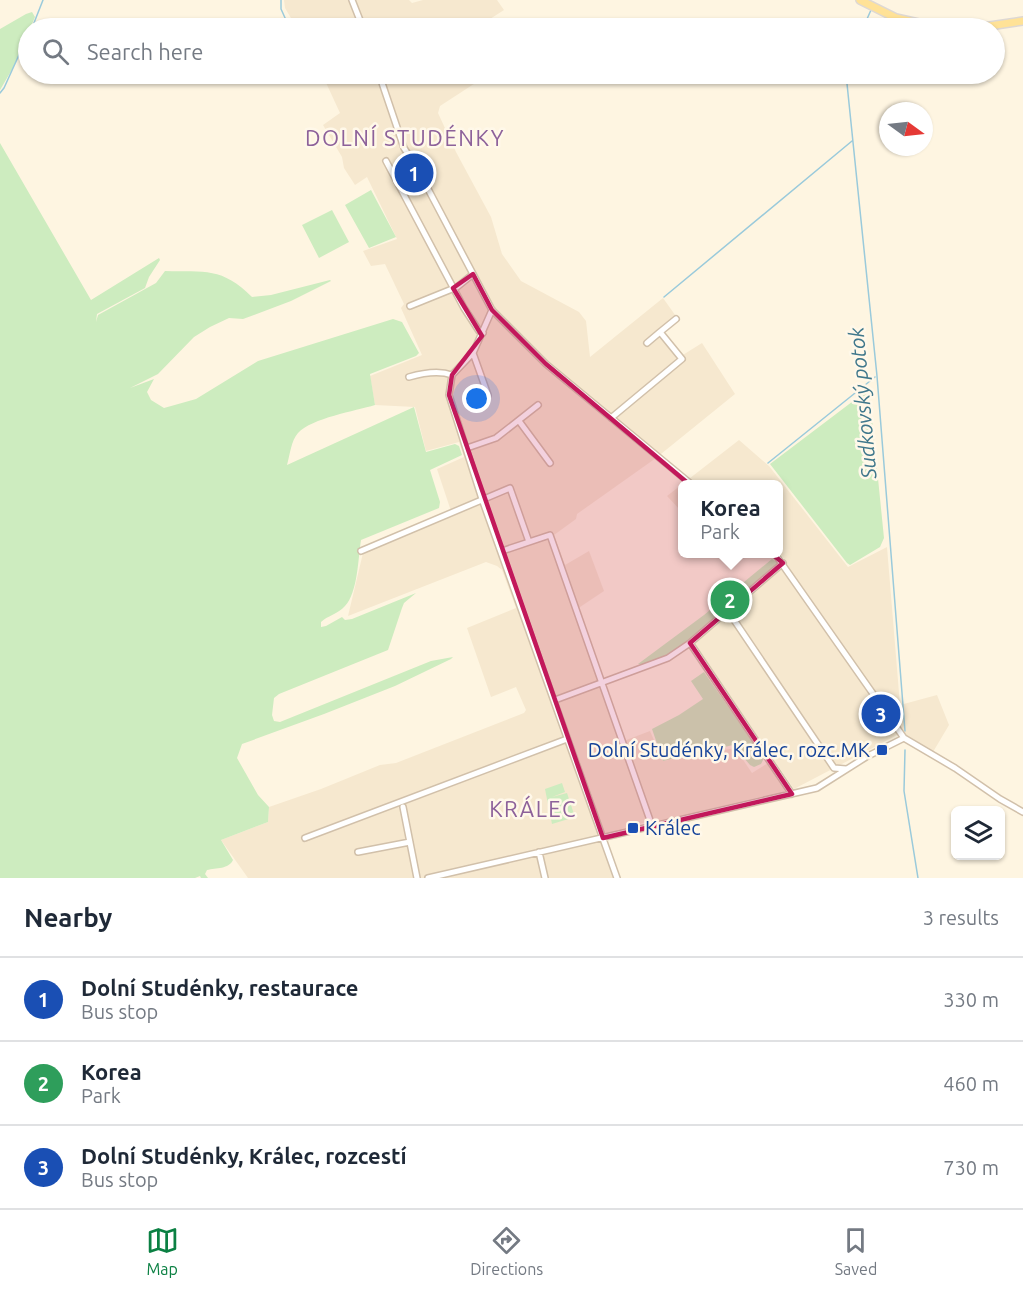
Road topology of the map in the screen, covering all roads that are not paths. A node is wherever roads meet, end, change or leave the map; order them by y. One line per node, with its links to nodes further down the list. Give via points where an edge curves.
1 (352, 0): 3 (street)
2 (860, 0): 4 (main road)
3 (359, 18)
4 (896, 18)
5 (1023, 21): 6 (main road)
6 (1005, 24)
7 (382, 84): 9 (street, via 404,148)
8 (386, 161): 10 (street)
9 (472, 274): 10 (street); 12 (street)
10 (453, 288): 11 (street); 15 (street)
11 (410, 306)
12 (492, 310): 15 (street); 22 (street, via 546,364)
13 (676, 319): 14 (street)
14 (660, 332): 16 (street); 22 (street, via 682,358)
15 (483, 333): 17 (street)
16 (646, 344)
17 (473, 353): 18 (street); 20 (street)
18 (452, 375): 19 (street, via 436,372); 24 (street, via 448,395)
19 (409, 377)
20 (488, 395)
21 (538, 405): 23 (street)
22 (611, 418): 26 (street)
23 (519, 421): 24 (street, via 496,438); 25 (street)
24 (466, 448): 27 (street)
25 (550, 463)
26 (687, 480)
27 (482, 498): 28 (street, via 510,488); 29 (street); 30 (street)
28 (529, 542): 30 (street); 35 (street, via 550,535)
29 (361, 551)
30 (502, 551): 36 (street)
31 (779, 558): 32 (street)
32 (783, 563): 33 (street); 37 (street)
33 (728, 611): 34 (street); 39 (street, via 834,768)
34 (690, 643): 35 (street, via 668,658); 40 (street)
35 (602, 683): 36 (street); 43 (street)
36 (555, 700): 38 (street)
37 (904, 738): 39 (street); 42 (street)
38 (567, 739): 44 (street); 45 (street)
39 (847, 769): 40 (street, via 817,788)
40 (792, 794): 43 (street)
41 (404, 807): 46 (street)
42 (1023, 812)
43 (652, 826): 45 (street)
44 (305, 838)
45 (603, 838): 48 (street); 52 (street)
46 (410, 842): 47 (street); 49 (street)
47 (358, 852)
48 (539, 852): 50 (street); 51 (street)
49 (417, 878)
50 (429, 878)
51 (545, 878)
52 (617, 878)

